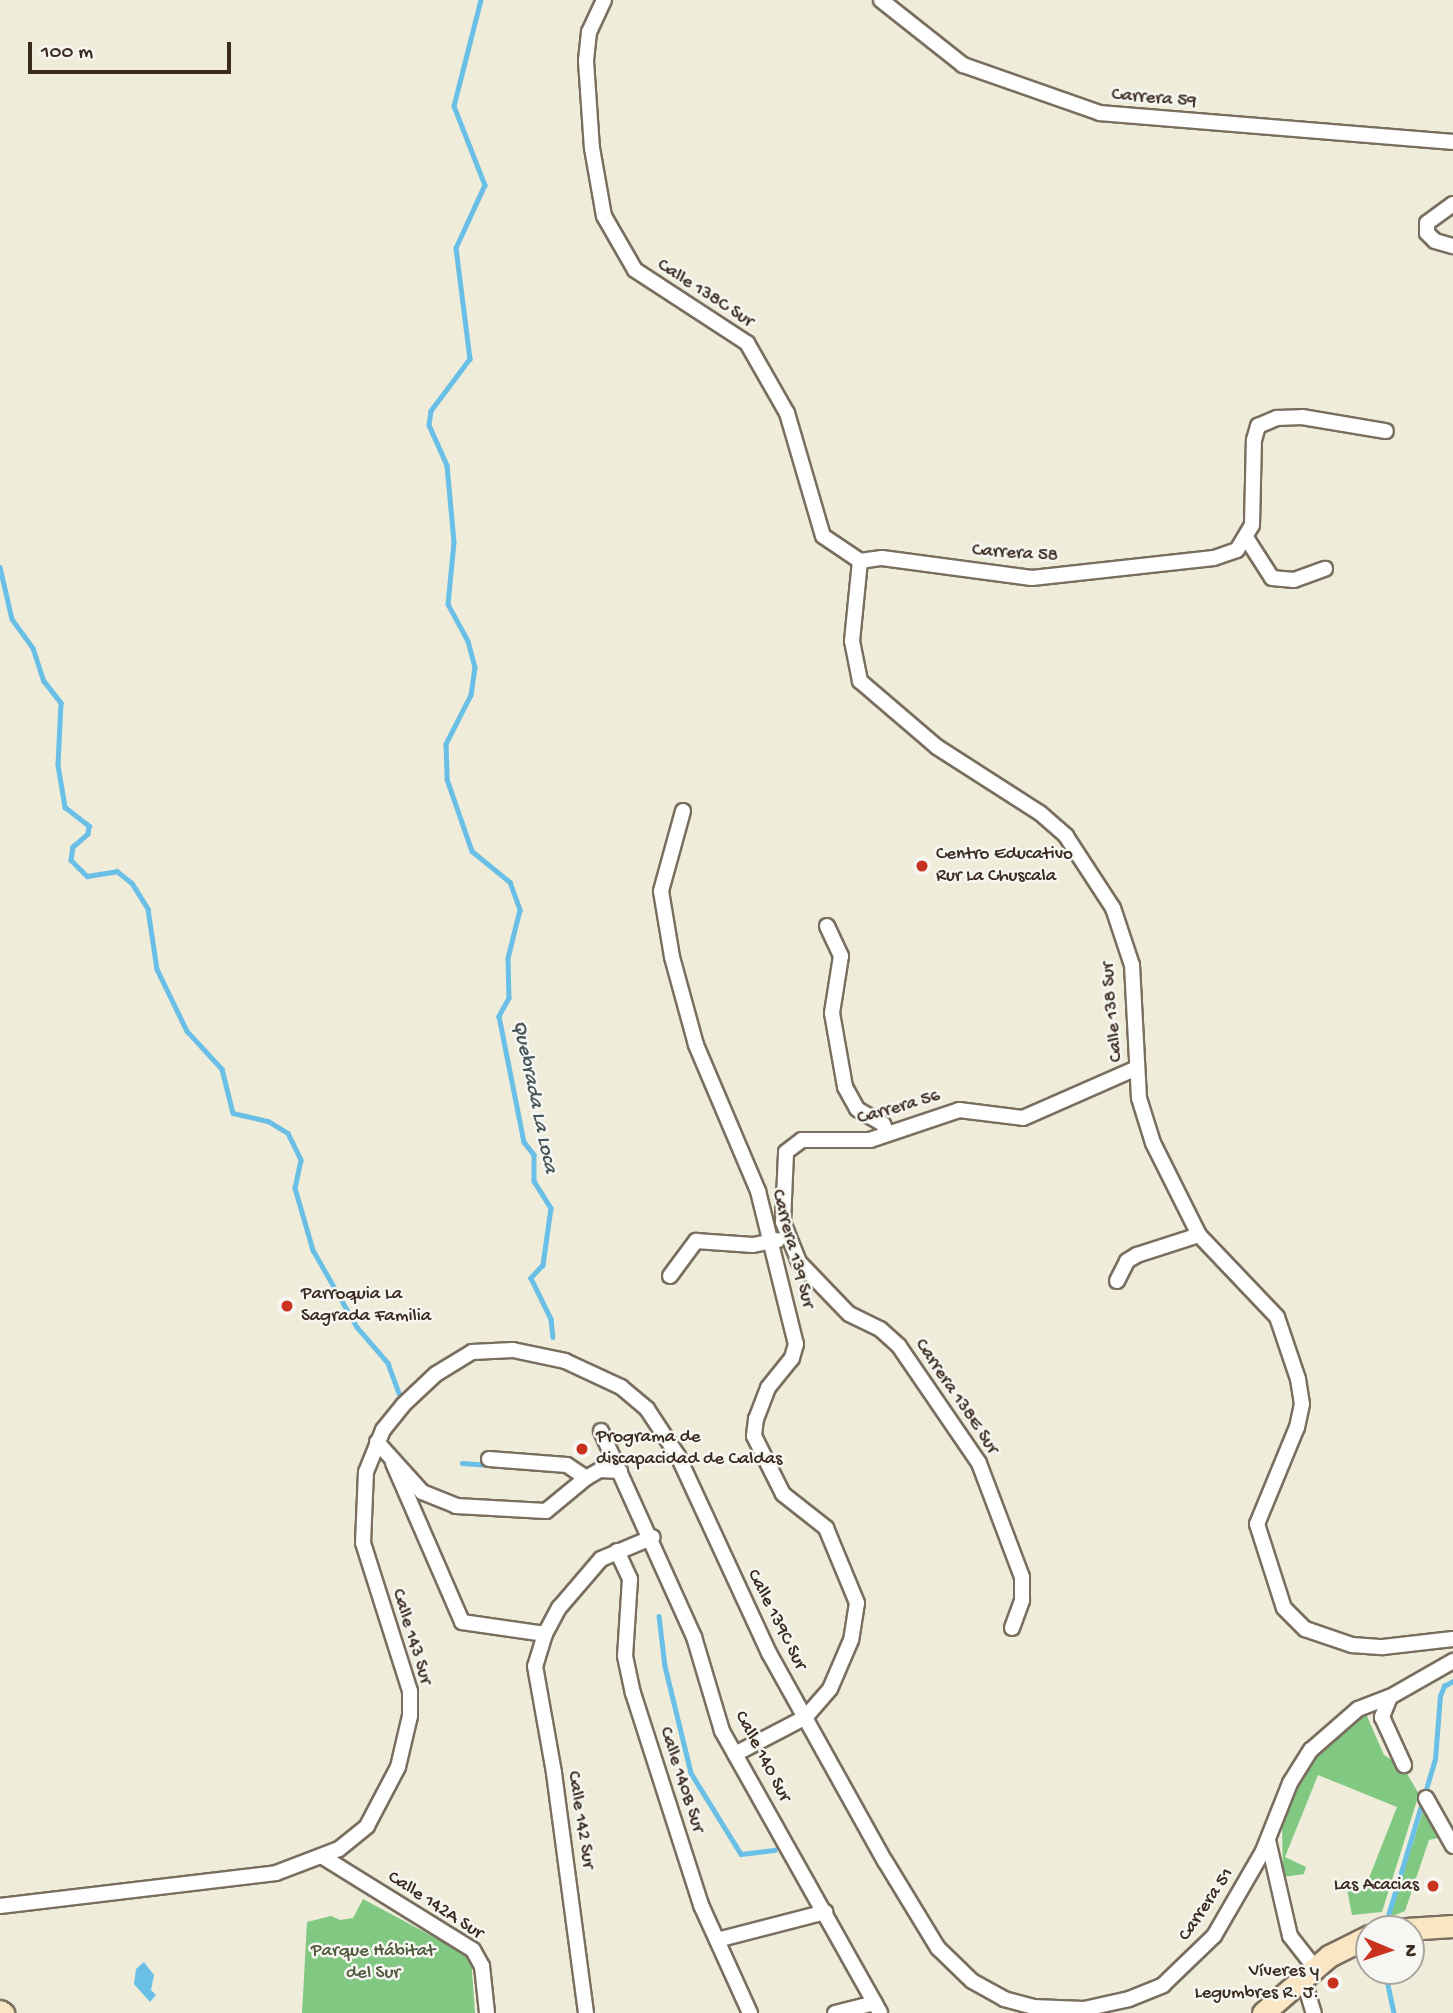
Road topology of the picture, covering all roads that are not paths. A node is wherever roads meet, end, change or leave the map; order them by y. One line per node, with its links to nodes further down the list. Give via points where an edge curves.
1 (604, 0): 8 (street, Calle 138C Sur, via 589,32 586,61 592,148 604,216 635,270 747,343 764,367 802,456 822,536)
2 (881, 0): 3 (street, Carrera 59, via 963,65 1100,113)
3 (1453, 142)
4 (1453, 204): 5 (street, via 1427,223 1427,233 1435,242)
5 (1453, 246)
6 (1386, 431): 7 (street, via 1302,417 1277,418 1258,426 1252,525)
7 (1247, 539): 8 (street, Carrera 58, via 1237,550 1190,564 1072,577 1032,578 882,558); 9 (street, via 1272,578 1294,579)
8 (860, 561): 12 (street, Calle 138 Sur, via 852,641 860,681 937,747 1040,813 1086,863 1113,908 1132,965)
9 (1325, 569)
10 (683, 811): 16 (street, Carrera 139 Sur, via 661,891 672,957 696,1045 758,1191)
11 (827, 926): 13 (street, via 841,956 832,1013 845,1087 858,1109 883,1124)
12 (1137, 1068): 13 (street, Carrera 56, via 1023,1118 959,1110); 14 (street, Calle 138 Sur, via 1139,1098 1153,1143)
13 (887, 1133): 15 (street, Carrera 56, via 870,1140 802,1140 789,1146)
14 (1199, 1235): 18 (street, via 1137,1255 1127,1261); 29 (street, Calle 138 Sur, via 1277,1317 1298,1379 1302,1404 1297,1427 1257,1524 1284,1608 1306,1629 1369,1648)
15 (786, 1238): 16 (street); 27 (street, Carrera 138E Sur, via 799,1262 831,1299 899,1346 979,1462 1022,1577 1022,1600)
16 (770, 1241): 17 (street, via 753,1245 696,1241); 32 (street, Carrera 139 Sur, via 796,1343 792,1358 768,1388 755,1419 754,1436 783,1494 826,1528 857,1603 841,1668)
17 (670, 1276)
18 (1117, 1281)
19 (601, 1431): 23 (street, Calle 140 Sur)
20 (376, 1442): 22 (street); 32 (street, Calle 139C Sur, via 426,1382 457,1357 472,1352 513,1350 565,1361 635,1396 678,1456 741,1596); 39 (street, Calle 143 Sur, via 362,1494 363,1543 405,1669 410,1716 398,1767 378,1809 352,1839)
21 (489, 1459): 24 (street, via 567,1465)
22 (393, 1463): 24 (street, via 436,1500 456,1506 534,1512 556,1507); 28 (street, via 462,1622)
23 (620, 1471): 24 (street, via 600,1470); 25 (street, Calle 140 Sur)
24 (586, 1478)
25 (653, 1537): 26 (street, Calle 142 Sur); 33 (street, Calle 140 Sur, via 694,1637 722,1731)
26 (617, 1551): 28 (street, Calle 142 Sur, via 601,1559 559,1608); 45 (street, Calle 140B Sur, via 631,1579 625,1657 633,1693 701,1905)
27 (1012, 1628)
28 (545, 1634): 50 (street, Calle 142 Sur, via 535,1666)
29 (1453, 1639)
30 (1453, 1661): 31 (street, Carrera 51)
31 (1390, 1697): 34 (street, via 1382,1717); 37 (street, Carrera 51, via 1347,1716 1311,1750 1290,1783)
32 (806, 1717): 33 (street); 40 (street, Calle 139C Sur)
33 (735, 1754): 42 (street, Calle 140 Sur)
34 (1404, 1765)
35 (1453, 1809): 36 (street)
36 (1439, 1811): 38 (street)
37 (1268, 1840): 40 (street, Carrera 51, via 1214,1936 1163,1985 1129,2000 1068,2011 1004,1999 972,1981 938,1948); 47 (street, via 1290,1936)
38 (1453, 1846)
39 (323, 1857): 41 (street, Calle 143 Sur, via 302,1867 246,1878); 49 (street, Calle 142A Sur, via 473,1950 481,1966)
40 (885, 1861)
41 (0, 1906)
42 (825, 1912): 45 (street); 48 (street, Calle 140 Sur)
43 (1453, 1926): 44 (main road)
44 (1425, 1928)
45 (717, 1940): 51 (street, Calle 140B Sur)
46 (1355, 1945): 47 (main road)
47 (1309, 1973): 53 (main road); 54 (street)
48 (877, 2008): 52 (street)
49 (486, 2013)
50 (586, 2013)
51 (750, 2013)
52 (835, 2013)
53 (1263, 2013)
54 (1314, 2013)

